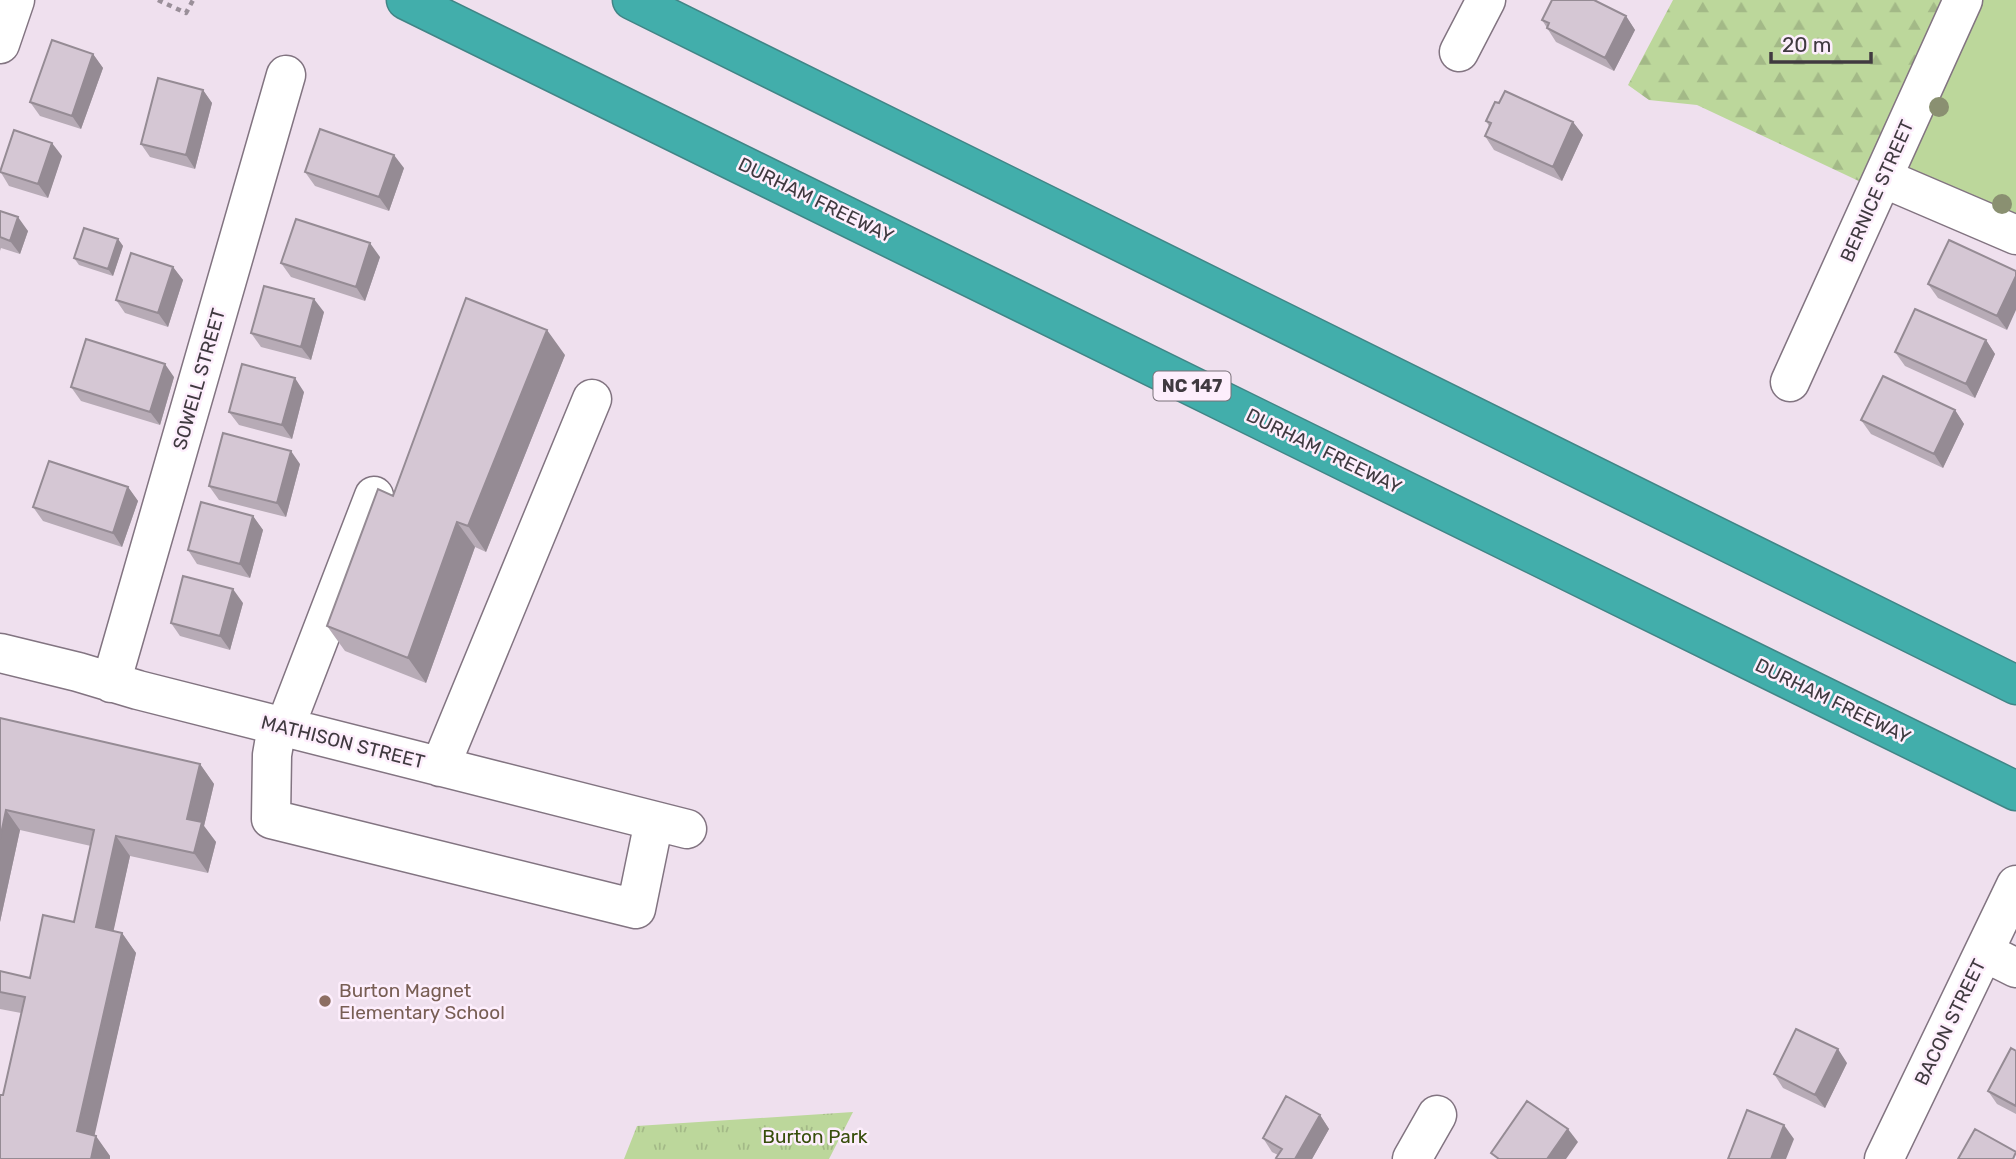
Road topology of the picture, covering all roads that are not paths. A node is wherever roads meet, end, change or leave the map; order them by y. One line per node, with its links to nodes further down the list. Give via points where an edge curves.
1 (15, 0): 6 (street)
2 (406, 0): 19 (highway, DURHAM FREEWAY / NC 147)
3 (632, 0): 16 (highway)
4 (1486, 0): 7 (street)
5 (1964, 0): 9 (street, BERNICE STREET)
6 (0, 44)
7 (1459, 52)
8 (286, 75): 15 (street, SOWELL STREET)
9 (1883, 178): 10 (street); 11 (street, BERNICE STREET)
10 (2016, 235)
11 (1790, 382)
12 (592, 399): 18 (street)
13 (374, 496): 17 (street)
14 (0, 653): 15 (street, MATHISON STREET)
15 (111, 683): 17 (street, MATHISON STREET)
16 (2016, 685)
17 (281, 727): 18 (street, MATHISON STREET); 18 (street, MATHISON STREET, via 272,755 271,819 636,909 671,825)
18 (440, 767)
19 (2016, 791)
20 (2016, 885): 21 (street, BACON STREET)
21 (2000, 960): 24 (street, BACON STREET)
22 (1437, 1115): 23 (street)
23 (1412, 1159)
24 (1884, 1159)

